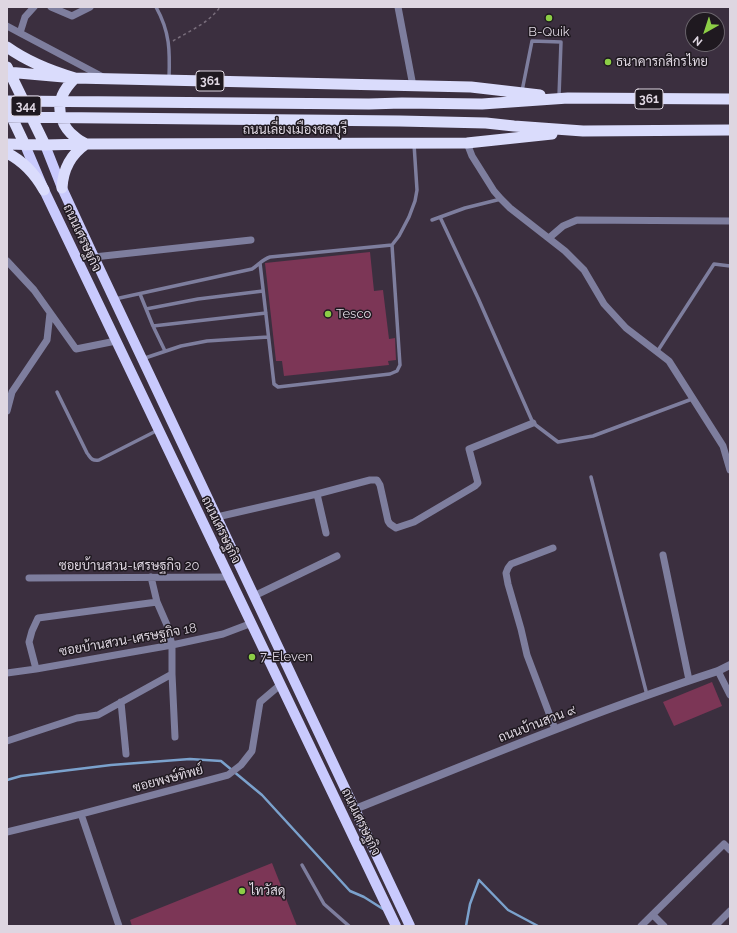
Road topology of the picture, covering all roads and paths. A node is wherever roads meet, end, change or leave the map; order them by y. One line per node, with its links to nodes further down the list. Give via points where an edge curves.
1 (34, 7): 8 (street, via 25,17)
2 (51, 7): 3 (street, via 72,16)
3 (90, 7)
4 (156, 7): 9 (lane, via 163,20)
5 (220, 7): 9 (path, via 204,22)
6 (398, 7): 15 (street)
7 (7, 26): 8 (street)
8 (20, 33): 13 (street)
9 (169, 44): 14 (lane)
10 (7, 47): 12 (highway, via 31,62)
11 (8, 70): 12 (highway, ถนนเลี่ยงเมืองชลบุรี / 361); 29 (highway, 344)
12 (75, 78): 13 (highway, ถนนเลี่ยงเมืองชลบุรี / 361); 28 (highway, via 62,96 61,119 75,138)
13 (106, 79): 14 (highway, ถนนเลี่ยงเมืองชลบุรี / 361)
14 (169, 80): 15 (highway, ถนนเลี่ยงเมืองชลบุรี / 361)
15 (413, 86): 16 (highway, ถนนเลี่ยงเมืองชลบุรี / 361, via 471,87)
16 (522, 93): 17 (highway, ถนนเลี่ยงเมืองชลบุรี / 361); 17 (lane, via 532,41 561,42)
17 (564, 98): 18 (highway, ถนนเลี่ยงเมืองชลบุรี / 361); 19 (highway, ถนนเลี่ยงเมืองชลบุรี / 361, via 482,104)
18 (730, 99)
19 (7, 101)
20 (7, 108): 27 (highway, 344)
21 (7, 117): 23 (highway, ถนนเลี่ยงเมืองชลบุรี, via 486,123)
22 (730, 130): 23 (highway, ถนนเลี่ยงเมืองชลบุรี)
23 (583, 131): 25 (highway, ถนนเลี่ยงเมืองชลบุรี)
24 (414, 143): 25 (highway, ถนนเลี่ยงเมืองชลบุรี); 28 (highway, ถนนเลี่ยงเมืองชลบุรี); 39 (lane, via 417,190 415,201 409,217)
25 (467, 143): 33 (street, via 472,156)
26 (7, 144): 27 (highway, ถนนเลี่ยงเมืองชลบุรี)
27 (25, 144): 29 (highway, ถนนเลี่ยงเมืองชลบุรี); 32 (main road, ถนนเศรษฐกิจ)
28 (86, 144): 29 (highway, ถนนเลี่ยงเมืองชลบุรี); 31 (highway, via 68,163 64,171)
29 (45, 145): 31 (main road, ถนนเศรษฐกิจ)
30 (7, 152): 32 (highway, via 30,170)
31 (62, 188): 40 (main road, ถนนเศรษฐกิจ)
32 (44, 190): 52 (main road, ถนนเศรษฐกิจ)
33 (501, 199): 34 (lane); 37 (street)
34 (440, 217): 35 (lane); 60 (lane)
35 (432, 220)
36 (730, 221): 37 (street, via 577,220 562,226)
37 (549, 238): 54 (street, via 584,270 604,304 626,328)
38 (251, 240): 40 (street)
39 (392, 245): 42 (lane, via 270,257); 51 (lane, via 400,365 397,371 390,374 278,387 274,384)
40 (94, 257): 46 (main road, ถนนเศรษฐกิจ)
41 (7, 262): 48 (street, via 34,290)
42 (260, 263): 44 (lane); 45 (lane, via 252,269)
43 (730, 266): 54 (lane, via 714,264)
44 (263, 291): 47 (lane); 49 (lane)
45 (140, 294): 46 (lane); 47 (lane)
46 (114, 300): 55 (main road, ถนนเศรษฐกิจ)
47 (146, 309): 50 (lane)
48 (50, 313): 52 (street, via 76,349); 58 (street, via 48,340 12,392)
49 (266, 313): 50 (lane); 51 (lane)
50 (153, 326): 53 (lane)
51 (268, 337): 53 (lane, via 207,341)
52 (116, 340): 61 (main road, ถนนเศรษฐกิจ)
53 (165, 351): 55 (lane)
54 (657, 352): 57 (street, via 669,361)
55 (142, 359): 59 (main road, ถนนเศรษฐกิจ)
56 (57, 392): 61 (lane, via 87,453 94,461)
57 (693, 398): 60 (lane, via 593,436 558,442); 62 (street, via 723,446)
58 (7, 411)
59 (172, 423): 61 (main road); 65 (main road, ถนนเศรษฐกิจ)
60 (533, 423): 64 (street, via 469,449 478,483 414,522 396,528 388,521 377,480)
61 (159, 430): 71 (main road, ถนนเศรษฐกิจ)
62 (730, 470)
63 (591, 477): 84 (lane)
64 (318, 494): 65 (street); 66 (street)
65 (217, 517): 73 (main road, ถนนเศรษฐกิจ)
66 (326, 533)
67 (553, 548): 87 (street, via 511,564 506,573 527,655)
68 (337, 556): 73 (street)
69 (664, 556): 82 (street)
70 (151, 577): 71 (street, ซอยบ้านสวน-เศรษฐกิจ 20); 72 (street, ซอยบ้านสวน-เศรษฐกิจ 20); 74 (street)
71 (229, 577): 75 (main road, ถนนเศรษฐกิจ)
72 (29, 578)
73 (254, 596): 91 (main road, ถนนเศรษฐกิจ)
74 (157, 602): 76 (street); 78 (street, via 38,618 29,642)
75 (252, 624): 76 (street, ซอยบ้านสวน-เศรษฐกิจ 18, via 223,634); 83 (main road, ถนนเศรษฐกิจ)
76 (172, 645): 78 (street, ซอยบ้านสวน-เศรษฐกิจ 18); 81 (street)
77 (730, 665): 79 (street, ถนนบ้านสวน ๙)
78 (36, 669): 80 (street, ซอยบ้านสวน-เศรษฐกิจ 18)
79 (718, 671): 82 (street, ถนนบ้านสวน ๙); 85 (street)
80 (7, 673)
81 (172, 674): 86 (street); 88 (street)
82 (689, 680): 84 (street, ถนนบ้านสวน ๙)
83 (280, 685): 92 (street, ซอยพงษ์ทิพย์, via 260,702 252,751 241,765 228,775); 93 (main road, ถนนเศรษฐกิจ)
84 (647, 696): 87 (street, ถนนบ้านสวน ๙)
85 (730, 696)
86 (121, 702): 89 (street, via 98,715 77,718); 90 (street)
87 (555, 729): 91 (street, ถนนบ้านสวน ๙)
88 (175, 737)
89 (7, 741)
90 (126, 754)
91 (355, 809): 93 (main road); 102 (main road, ถนนเศรษฐกิจ)
92 (81, 814): 94 (street, ซอยพงษ์ทิพย์); 100 (street)
93 (343, 814): 99 (main road, ถนนเศรษฐกิจ)
94 (7, 832)
95 (730, 850): 98 (street, via 724,844)
96 (302, 865): 101 (lane, via 324,904)
97 (730, 911): 105 (street)
98 (653, 915): 103 (street); 104 (street)
99 (394, 922)
100 (119, 926)
101 (349, 926)
102 (410, 926)
103 (641, 926)
104 (664, 926)
105 (715, 926)

